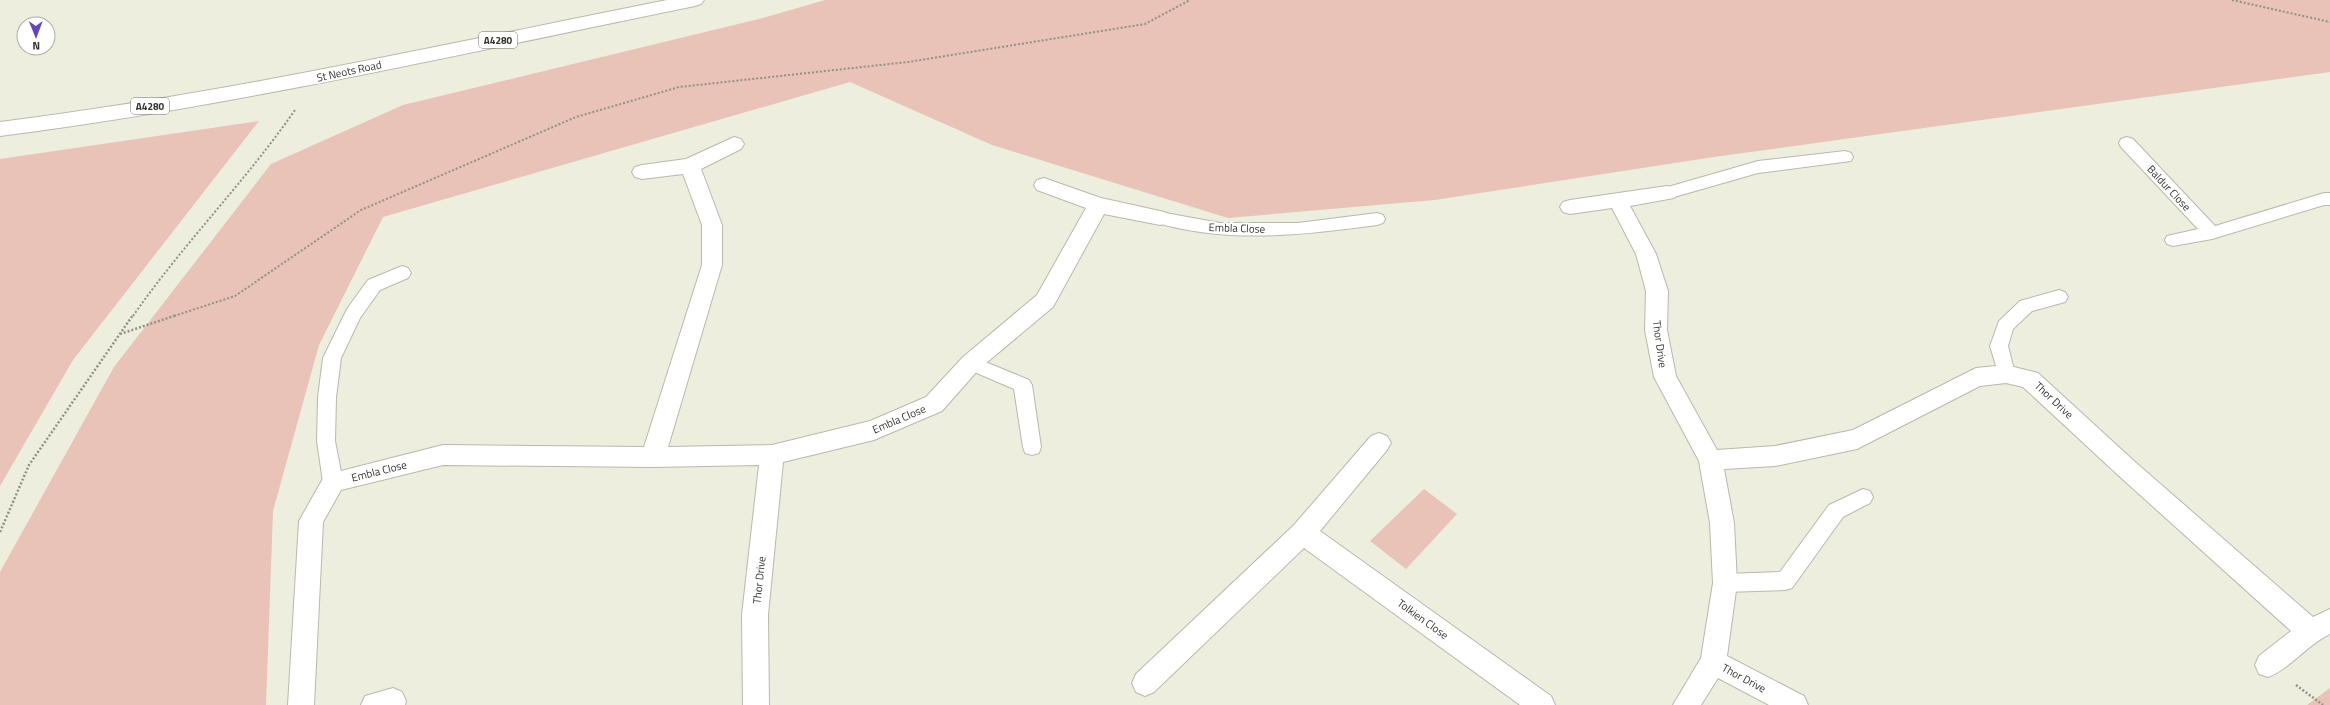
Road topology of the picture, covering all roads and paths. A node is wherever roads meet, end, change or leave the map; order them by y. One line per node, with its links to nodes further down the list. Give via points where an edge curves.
1 (695, 0): 5 (street, St Neots Road / A4280)
2 (1190, 0): 24 (path, via 1145,24 908,62 679,87 576,117 361,210 235,296)
3 (2232, 0): 4 (path)
4 (2330, 22)
5 (300, 80): 6 (street, St Neots Road / A4280); 24 (path, via 295,110 273,142 163,273)
6 (0, 129)
7 (2127, 143): 20 (lane, Baldur Close)
8 (734, 144): 10 (street)
9 (1845, 157): 13 (lane, via 1758,167)
10 (690, 166): 11 (street); 30 (street, via 712,225 712,265)
11 (642, 172)
12 (1044, 185): 16 (street, Embla Close)
13 (1667, 193): 15 (street)
14 (2330, 200): 20 (lane, via 2324,199)
15 (1618, 201): 17 (street); 31 (street, Thor Drive, via 1646,254 1657,292 1656,330 1665,377)
16 (1098, 205): 18 (street, Embla Close); 25 (street, Embla Close, via 1045,301)
17 (1570, 207)
18 (1160, 218): 19 (lane, Embla Close, via 1220,229 1298,229)
19 (1377, 219)
20 (2212, 233): 21 (lane)
21 (2173, 240)
22 (402, 274): 32 (lane, via 374,286 353,314 332,358 327,397 326,441)
23 (2059, 297): 26 (lane, via 2026,306 2005,326 1999,346)
24 (120, 334): 34 (path, via 29,465)
25 (971, 363): 28 (lane, via 1023,384); 29 (street, Embla Close, via 934,404 874,430)
26 (2006, 374): 31 (street, Thor Drive, via 1976,377 1856,439 1775,456); 37 (street, Thor Drive, via 2030,378 2126,468)
27 (1379, 443): 35 (street)
28 (1032, 447)
29 (772, 455): 30 (street, Embla Close); 42 (street, Thor Drive, via 755,615)
30 (653, 457): 32 (street, Embla Close, via 443,455)
31 (1711, 460): 36 (street, Thor Drive, via 1722,523)
32 (333, 482): 41 (street, via 311,521)
33 (1863, 497): 36 (lane, via 1836,511 1785,581)
34 (0, 532)
35 (1303, 533): 40 (street); 43 (street, Tolkien Close)
36 (1725, 583): 38 (street, Thor Drive)
37 (2320, 626): 39 (street, Thor Drive)
38 (1713, 662): 44 (street, Thor Drive); 45 (street, Thor Drive)
39 (2268, 665)
40 (1145, 683)
41 (301, 705)
42 (756, 705)
43 (1542, 705)
44 (1686, 705)
45 (1795, 705)

